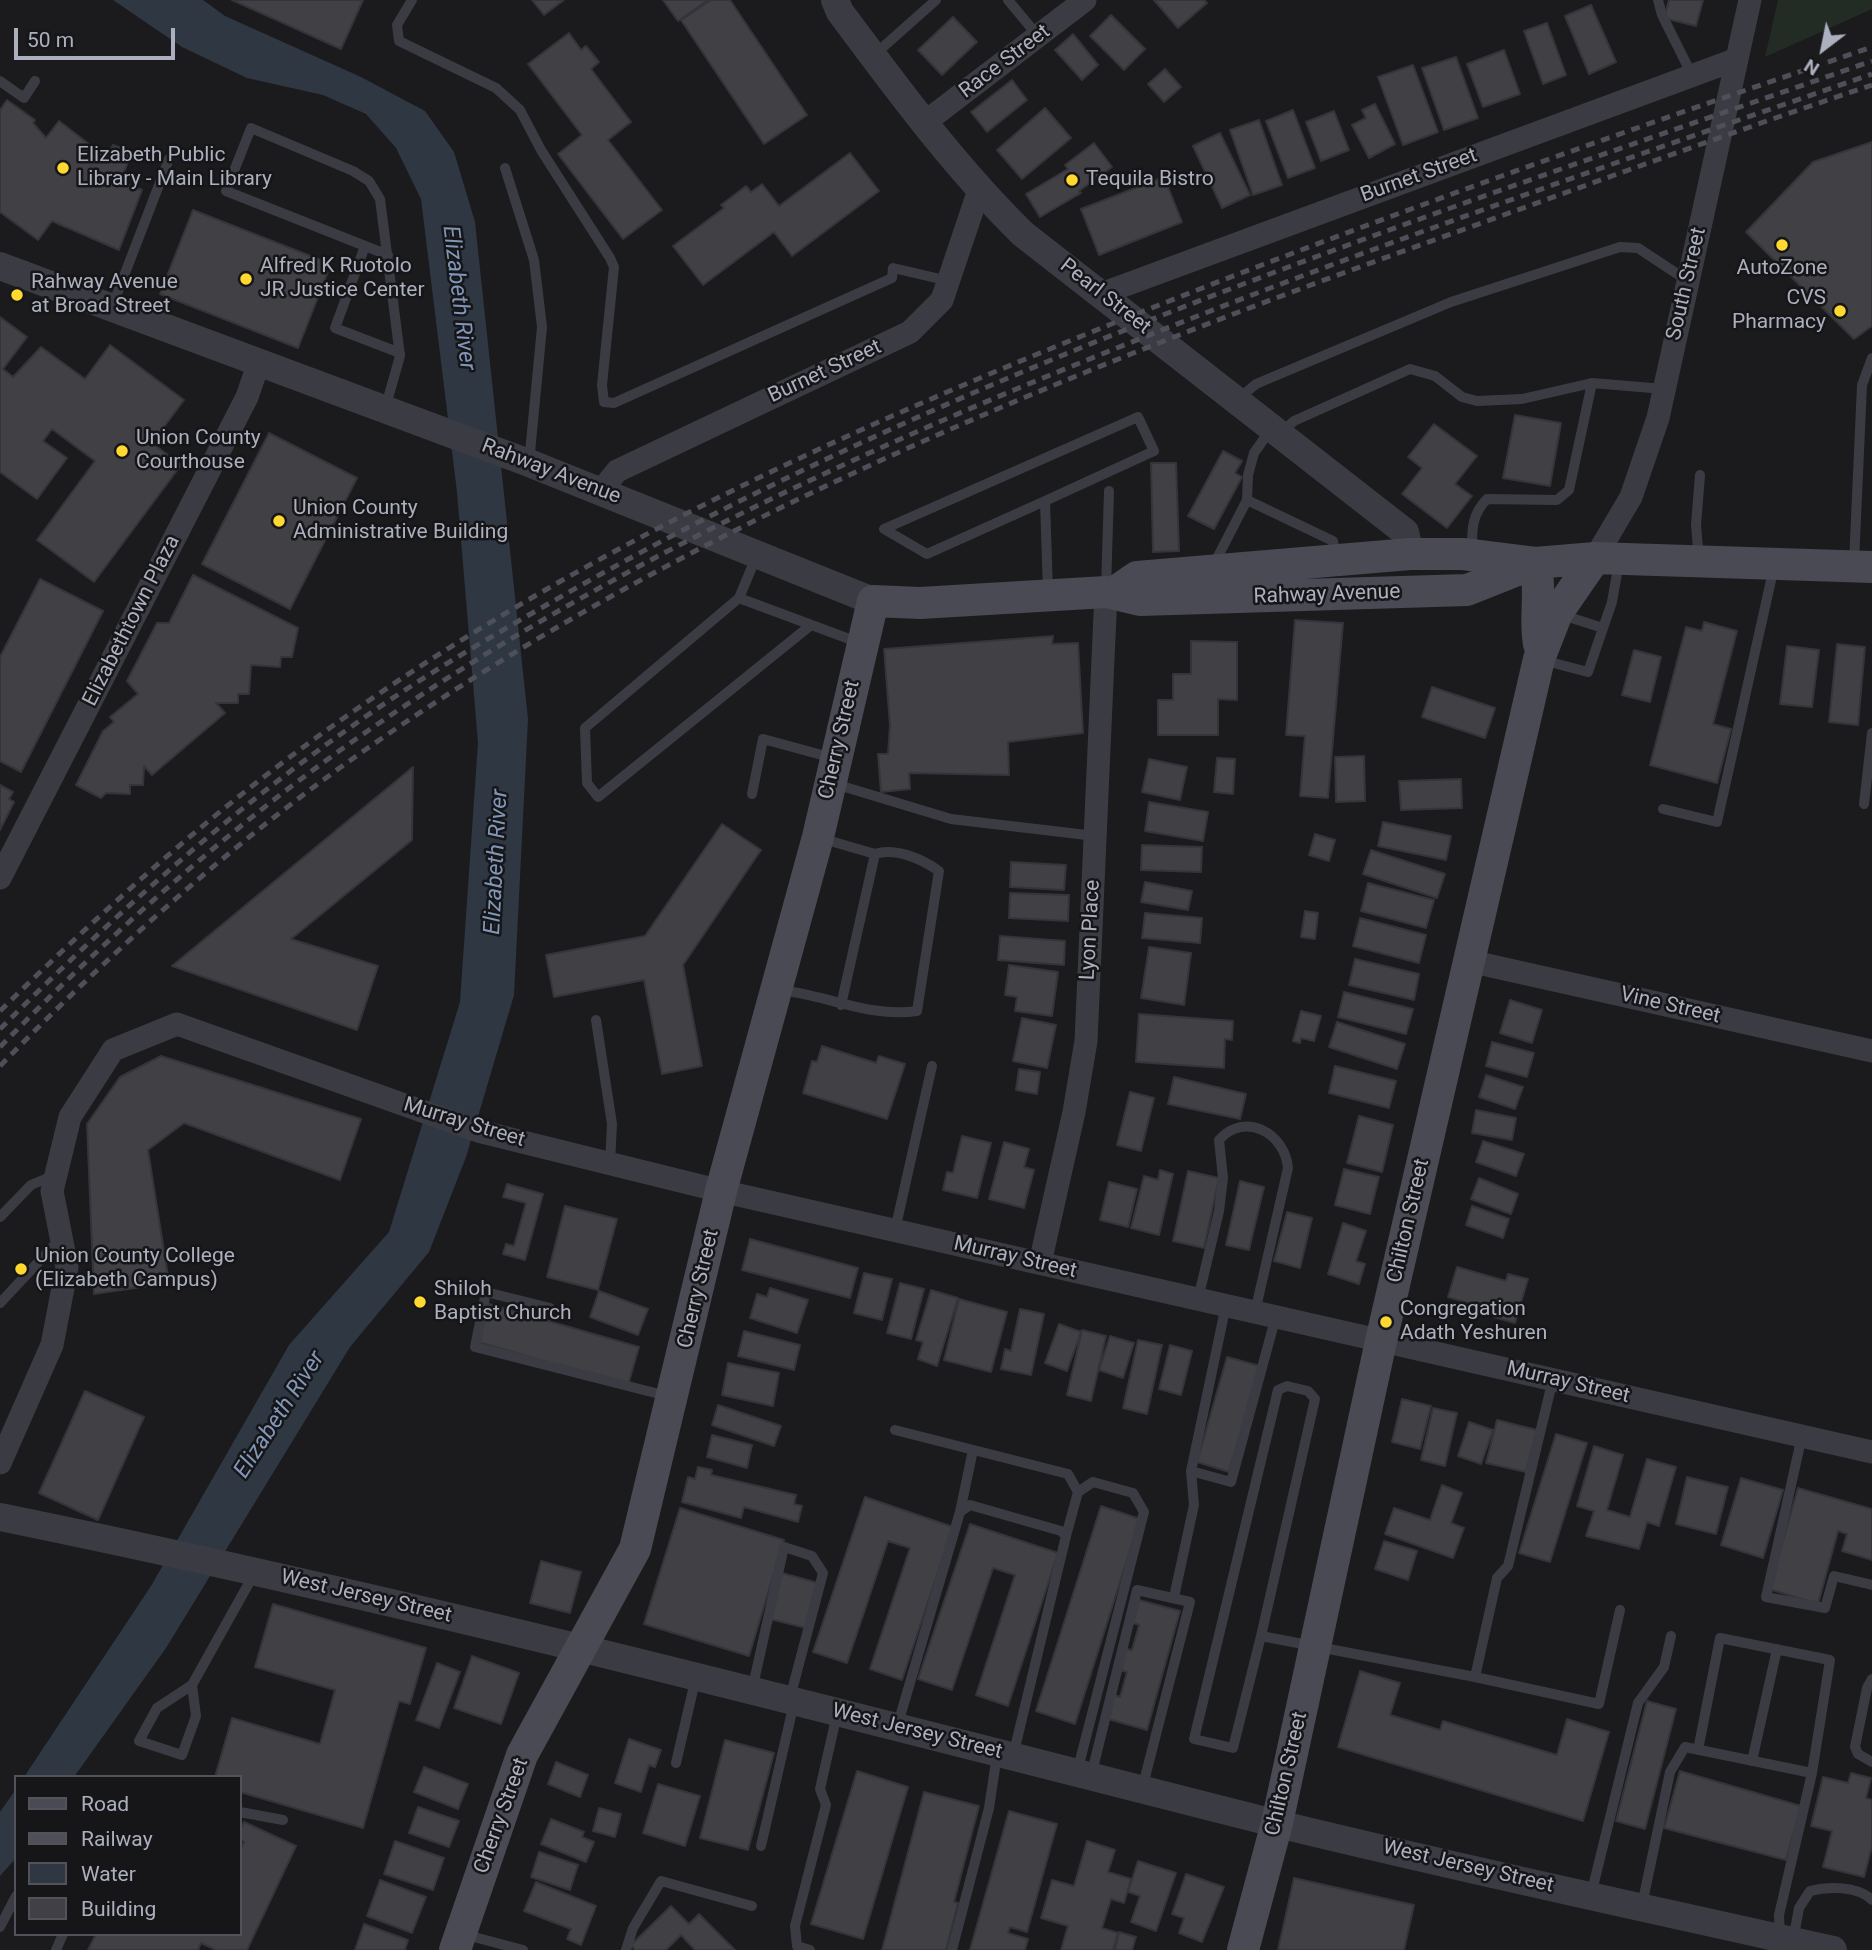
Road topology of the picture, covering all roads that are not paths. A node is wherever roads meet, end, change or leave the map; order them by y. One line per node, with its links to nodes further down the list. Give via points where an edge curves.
1 (412, 0): 21 (lane, via 397,24 399,41 496,88 520,110 610,258 614,267 604,402 614,403 844,302 892,278 893,268)
2 (835, 0): 9 (street, Pearl Street)
3 (936, 0): 9 (lane)
4 (1008, 0): 8 (lane)
5 (1085, 0): 8 (street, Race Street)
6 (1658, 0): 11 (lane)
7 (1750, 0): 10 (street, South Street)
8 (1038, 36): 14 (street, Race Street)
9 (872, 56): 14 (street, Pearl Street)
10 (1737, 59): 11 (street, Burnet Street); 22 (street, South Street)
11 (1692, 75): 23 (street, Burnet Street)
12 (0, 81): 13 (lane, via 23,98)
13 (35, 82)
14 (924, 122): 17 (street, Pearl Street)
15 (169, 159): 24 (lane)
16 (505, 168): 33 (lane, via 534,260 542,327)
17 (979, 190): 21 (street, Burnet Street); 23 (street, Pearl Street, via 1023,234)
18 (365, 246): 19 (lane); 19 (lane, via 226,191 251,128 369,181 380,198); 25 (lane, via 335,328)
19 (388, 255): 25 (lane)
20 (0, 266): 24 (street, Rahway Avenue)
21 (949, 281): 35 (street, Burnet Street, via 942,300 910,332 617,471)
22 (1688, 281): 29 (street, South Street); 30 (lane, via 1638,248 1620,247 1451,302 1256,384)
23 (1101, 293): 30 (street, Pearl Street)
24 (112, 307): 27 (street, Rahway Avenue)
25 (400, 353): 31 (lane)
26 (1872, 358): 47 (lane, via 1862,385)
27 (259, 362): 31 (street, Rahway Avenue); 67 (street, Elizabethtown Plaza, via 247,397)
28 (1592, 383): 29 (lane); 32 (lane, via 1522,399 1477,401 1462,397 1435,376 1410,369); 41 (lane, via 1569,490 1558,500 1487,499 1477,509 1472,526)
29 (1664, 388): 42 (street, South Street)
30 (1237, 400): 32 (street, Pearl Street)
31 (385, 409): 33 (street, Rahway Avenue)
32 (1276, 431): 37 (lane, via 1254,453); 40 (street, Pearl Street, via 1405,532)
33 (530, 463): 35 (street, Rahway Avenue)
34 (1700, 475): 44 (lane)
35 (601, 491): 39 (street, Rahway Avenue)
36 (1109, 491): 49 (lane)
37 (1247, 500): 43 (lane, via 1332,541); 48 (lane)
38 (1045, 501): 38 (lane, via 1154,451 1138,417 884,529 927,554); 50 (lane)
39 (757, 554): 52 (lane); 53 (street, Rahway Avenue)
40 (1410, 554): 41 (main road, Rahway Avenue); 43 (main road, Rahway Avenue); 51 (main road, via 1405,567 1394,574)
41 (1472, 555): 45 (main road, Rahway Avenue)
42 (1607, 559): 44 (main road, Rahway Avenue); 45 (main road, Rahway Avenue); 54 (main road, Chilton Street); 56 (lane, via 1612,602)
43 (1337, 561): 48 (main road, Rahway Avenue)
44 (1699, 562): 46 (main road, Rahway Avenue)
45 (1535, 563): 51 (main road, Rahway Avenue, via 1468,590); 58 (main road, Chilton Street)
46 (1775, 564): 47 (main road, Rahway Avenue); 63 (lane, via 1717,822)
47 (1863, 566)
48 (1211, 572): 49 (main road, Rahway Avenue, via 1137,577)
49 (1110, 592): 50 (main road, Rahway Avenue); 51 (main road, Rahway Avenue, via 1140,600); 64 (street, Lyon Place)
50 (1048, 595): 53 (main road, Rahway Avenue, via 920,603)
51 (1293, 597)
52 (739, 598): 55 (lane); 55 (lane, via 585,729 587,783 598,797)
53 (873, 601): 57 (main road, Cherry Street)
54 (1557, 613): 56 (lane); 58 (main road, Chilton Street)
55 (811, 625): 57 (lane)
56 (1603, 628): 58 (lane, via 1588,672)
57 (863, 644): 60 (main road, Cherry Street)
58 (1540, 658): 68 (main road, Chilton Street)
59 (1872, 733): 62 (lane)
60 (833, 771): 61 (lane, via 763,739); 64 (lane, via 951,819); 65 (main road, Cherry Street)
61 (751, 794)
62 (1864, 804)
63 (1663, 809)
64 (1096, 836): 80 (street, Lyon Place, via 1086,1041)
65 (817, 837): 66 (lane); 69 (main road, Cherry Street)
66 (875, 854): 70 (lane); 70 (lane, via 886,850 912,857 939,872 917,1011 894,1014)
67 (0, 878)
68 (1469, 961): 72 (street, Vine Street); 86 (main road, Chilton Street)
69 (774, 990): 70 (lane, via 800,992); 76 (main road, Cherry Street)
70 (841, 1005)
71 (596, 1020): 74 (lane, via 612,1124)
72 (1872, 1051)
73 (932, 1066): 78 (lane)
74 (610, 1163): 75 (street, Murray Street, via 478,1131 177,1024 113,1050 70,1117); 76 (street, Murray Street)
75 (56, 1175): 77 (lane, via 31,1185); 79 (street, via 52,1191)
76 (721, 1191): 78 (street, Murray Street); 88 (main road, Cherry Street)
77 (0, 1217)
78 (895, 1230): 80 (street, Murray Street)
79 (61, 1238): 82 (lane); 93 (street, via 67,1267 52,1345)
80 (1040, 1263): 81 (street, Murray Street)
81 (1198, 1299): 83 (street, Murray Street); 85 (lane, via 1223,1178 1219,1140 1226,1132 1244,1128 1265,1130 1278,1138 1288,1168)
82 (0, 1303)
83 (1226, 1305): 85 (street, Murray Street); 94 (lane)
84 (550, 1308): 88 (lane, via 486,1293 475,1347)
85 (1265, 1314): 86 (street, Murray Street); 94 (lane, via 1231,1482)
86 (1381, 1340): 87 (street, Murray Street); 106 (main road, Chilton Street)
87 (1553, 1379): 90 (street, Murray Street); 109 (lane, via 1508,1566 1497,1578)
88 (673, 1397): 105 (main road, Cherry Street, via 635,1549)
89 (895, 1430): 91 (lane)
90 (1802, 1436): 92 (street, Murray Street); 100 (lane, via 1766,1597 1825,1608 1834,1576)
91 (973, 1450): 95 (lane, via 1068,1474); 96 (lane)
92 (1872, 1452)
93 (0, 1463)
94 (1191, 1471): 101 (lane, via 1194,1505)
95 (1078, 1492): 98 (lane); 122 (lane, via 1093,1482 1133,1493 1144,1513)
96 (960, 1512): 98 (lane, via 970,1505); 115 (lane)
97 (0, 1517): 99 (street, West Jersey Street)
98 (1066, 1536): 117 (lane, via 1040,1649)
99 (255, 1571): 105 (street, West Jersey Street); 111 (lane)
100 (1872, 1585)
101 (1174, 1597): 122 (lane, via 1137,1590); 123 (lane, via 1190,1602)
102 (1620, 1610): 109 (lane, via 1599,1704)
103 (1261, 1636): 103 (lane, via 1233,1748 1194,1739 1278,1390 1287,1386 1308,1391 1315,1399); 106 (lane)
104 (1671, 1636): 128 (lane, via 1664,1667 1638,1703)
105 (583, 1646): 108 (street, West Jersey Street); 134 (main road, Cherry Street, via 522,1755)
106 (1315, 1646): 109 (lane); 126 (main road, Chilton Street)
107 (1777, 1649): 116 (lane, via 1720,1638); 118 (lane); 121 (lane, via 1830,1660)
108 (696, 1676): 112 (street, West Jersey Street); 120 (lane)
109 (1475, 1677)
110 (1872, 1679): 119 (lane, via 1855,1747)
111 (192, 1685): 111 (lane, via 157,1709 139,1741 182,1755 196,1716)
112 (752, 1690): 113 (street, West Jersey Street); 113 (lane, via 783,1547 812,1556 823,1573)
113 (792, 1700): 114 (street, West Jersey Street); 127 (lane)
114 (837, 1711): 115 (street, West Jersey Street); 138 (lane, via 820,1789 826,1805 795,1926 797,1946)
115 (897, 1727): 117 (street, West Jersey Street)
116 (1698, 1750): 118 (lane); 132 (lane, via 1685,1747 1670,1772)
117 (1005, 1754): 122 (street, West Jersey Street); 139 (lane)
118 (1752, 1761): 121 (lane)
119 (1872, 1762)
120 (676, 1763)
121 (1812, 1773): 135 (lane, via 1779,1914)
122 (1084, 1774): 123 (street, West Jersey Street)
123 (1142, 1789): 126 (street, West Jersey Street)
124 (242, 1812): 125 (lane)
125 (283, 1820)
126 (1276, 1823): 128 (street, West Jersey Street); 140 (main road, Chilton Street)
127 (761, 1846)
128 (1591, 1895): 132 (street, West Jersey Street)
129 (14, 1900): 133 (lane)
130 (1872, 1900): 135 (lane, via 1843,1889 1810,1891)
131 (752, 1906): 137 (lane, via 661,1881 633,1928)
132 (1641, 1906): 135 (street, West Jersey Street)
133 (0, 1927)
134 (458, 1942): 136 (lane)
135 (1783, 1943): 141 (street, West Jersey Street)
136 (523, 1950)
137 (626, 1950)
138 (810, 1950)
139 (952, 1950)
140 (1243, 1950)
141 (1833, 1950)

